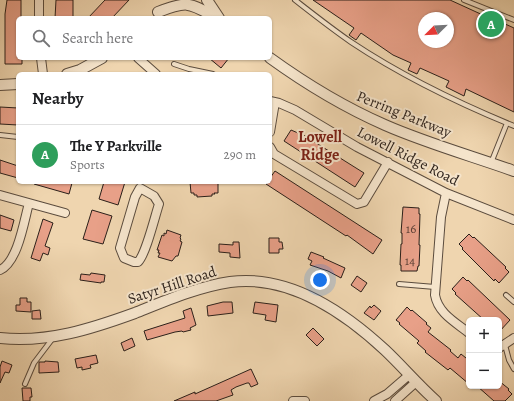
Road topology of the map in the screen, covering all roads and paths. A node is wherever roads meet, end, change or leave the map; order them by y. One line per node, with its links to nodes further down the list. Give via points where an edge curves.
1 (39, 0): 8 (street)
2 (168, 0): 7 (street)
3 (196, 0): 10 (street)
4 (207, 0): 11 (street)
5 (295, 0): 25 (lane, via 372,55 454,100)
6 (464, 0): 12 (lane)
7 (155, 15): 9 (street, via 175,5 187,3)
8 (39, 16)
9 (214, 16)
10 (216, 16)
11 (217, 16)
12 (514, 20)
13 (272, 59): 31 (street, Perring Parkway, via 310,86 386,126)
14 (41, 60): 18 (street)
15 (98, 60): 19 (street)
16 (140, 60): 20 (street)
17 (174, 64): 21 (lane)
18 (42, 72)
19 (74, 72)
20 (154, 72)
21 (203, 72)
22 (16, 84): 23 (street)
23 (0, 85)
24 (272, 102): 30 (street, Lowell Ridge Road, via 285,105)
25 (507, 123): 26 (lane); 31 (lane)
26 (514, 126)
27 (0, 135): 28 (lane)
28 (16, 137)
29 (272, 150): 30 (street, via 357,204 365,200)
30 (388, 162): 34 (street, Lowell Ridge Road)
31 (491, 163): 32 (street, Perring Parkway)
32 (514, 171)
33 (142, 185): 33 (street, via 159,204 141,259 134,262 124,258 120,248 135,197)
34 (446, 193): 38 (street, Lowell Ridge Road); 41 (street, via 441,217)
35 (0, 195): 36 (street)
36 (29, 203): 37 (street); 39 (street, via 15,254 5,268)
37 (65, 213)
38 (514, 220)
39 (0, 270)
40 (399, 284): 41 (lane)
41 (435, 287): 44 (street, via 436,302 440,310)
42 (506, 295): 43 (lane)
43 (514, 302)
44 (466, 331)
45 (53, 337): 46 (street, Satyr Hill Road); 50 (street, Satyr Hill Road, via 93,328 208,287 242,281 265,282 303,293 336,311 374,341); 51 (lane, via 34,363)
46 (0, 338)
47 (514, 338): 48 (street)
48 (502, 347): 49 (lane)
49 (514, 368)
50 (412, 378): 54 (street); 55 (street); 56 (street, Satyr Hill Road)
51 (25, 384)
52 (293, 401): 53 (street)
53 (305, 401)
54 (374, 401)
55 (395, 401)
56 (436, 401)

